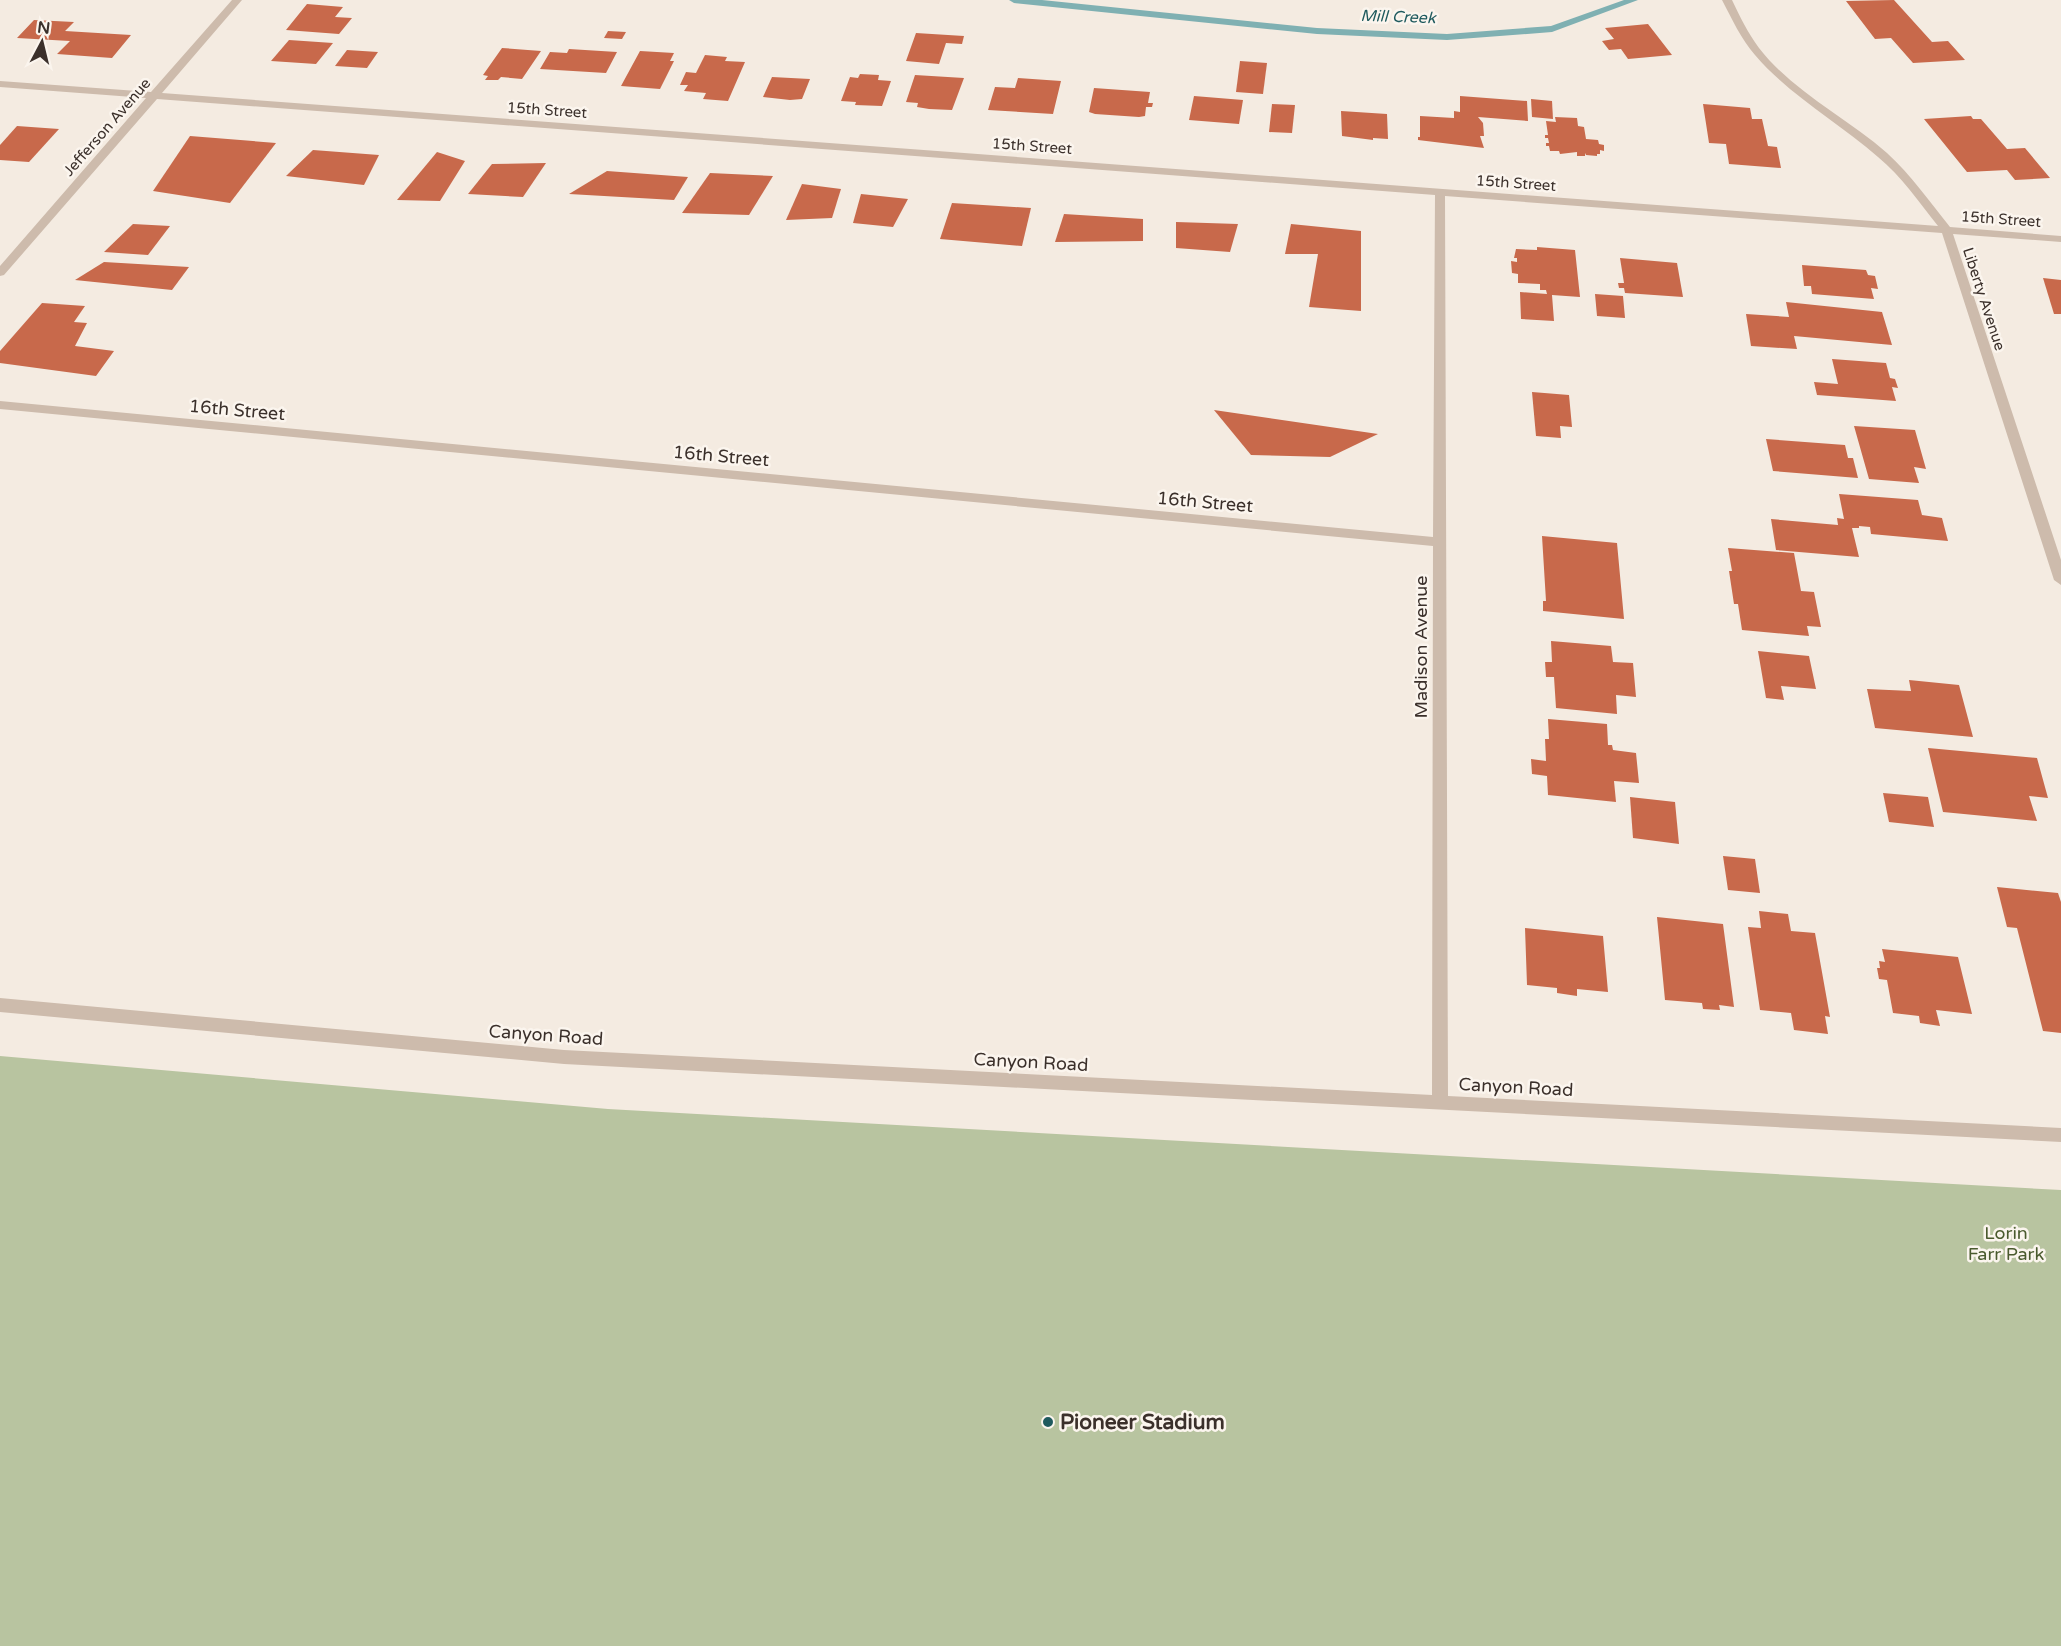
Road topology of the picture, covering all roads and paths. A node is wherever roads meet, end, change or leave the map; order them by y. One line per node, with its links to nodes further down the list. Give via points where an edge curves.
1 (237, 0): 4 (street, Jefferson Avenue)
2 (1727, 0): 6 (street, Liberty Avenue, via 1748,42 1766,63 1804,98 1883,155 1910,182)
3 (0, 84): 4 (street, 15th Street)
4 (154, 96): 5 (street, 15th Street); 8 (street, Jefferson Avenue)
5 (1440, 192): 6 (street, 15th Street); 10 (street, Madison Avenue)
6 (1946, 230): 7 (street, 15th Street); 11 (street, Liberty Avenue)
7 (2061, 239)
8 (0, 273)
9 (0, 405): 10 (street, 16th Street)
10 (1439, 542): 13 (street, Madison Avenue)
11 (2061, 580)
12 (0, 1005): 13 (street, Canyon Road, via 564,1057)
13 (1440, 1103): 14 (street, Canyon Road)
14 (2061, 1135)

